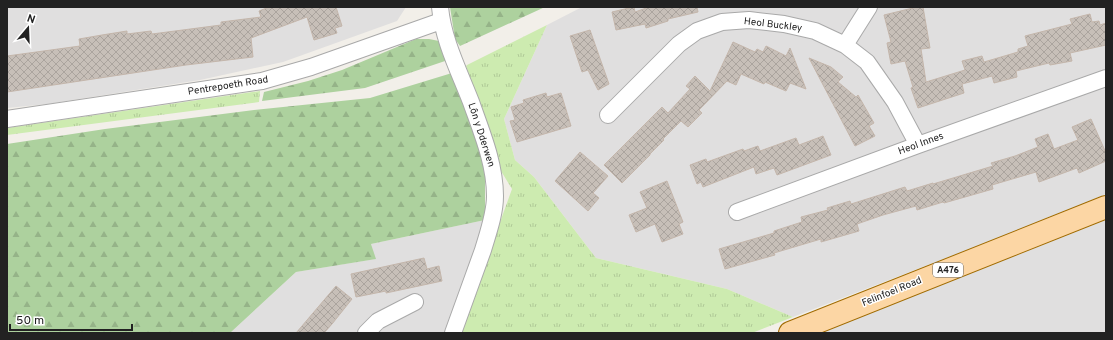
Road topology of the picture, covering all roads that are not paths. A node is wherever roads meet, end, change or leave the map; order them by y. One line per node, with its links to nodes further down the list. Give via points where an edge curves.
1 (869, 7): 3 (street)
2 (441, 14): 6 (street, Pentrepoeth Road, via 311,67 262,81); 12 (street, Lôn y Dderwen, via 447,42 490,158 495,197 486,239)
3 (845, 45): 5 (street, Heol Buckley, via 815,31 784,24 749,20 722,22 697,31 679,44); 7 (street, Heol Buckley, via 867,62 895,102)
4 (1106, 78): 7 (street, Heol Innes)
5 (608, 115)
6 (7, 119)
7 (918, 145): 9 (street, Heol Innes)
8 (1106, 207): 13 (main road, Felinfoel Road / A476)
9 (737, 212)
10 (415, 302): 11 (street, via 378,321)
11 (366, 333)
12 (453, 333)
13 (790, 333)

